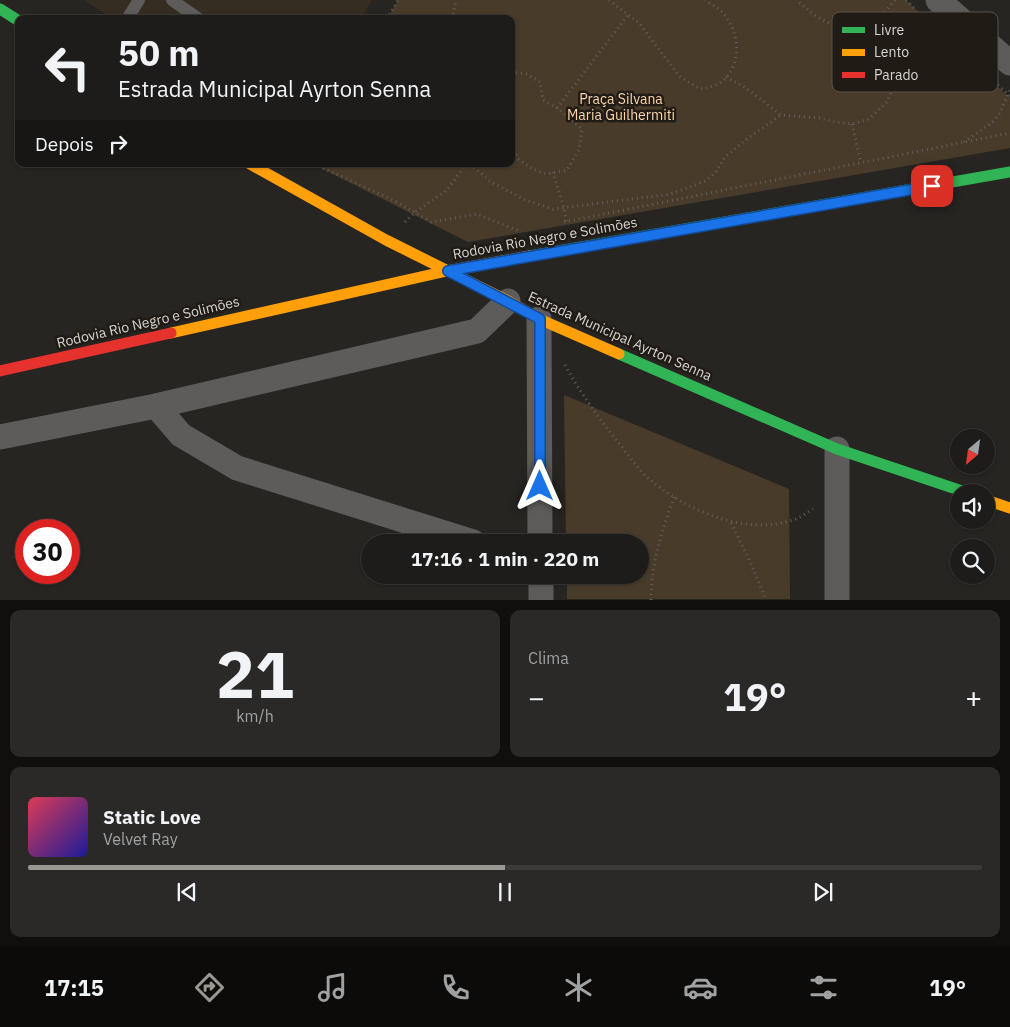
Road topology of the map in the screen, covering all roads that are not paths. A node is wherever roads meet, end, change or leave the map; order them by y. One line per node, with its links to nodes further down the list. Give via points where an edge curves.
1 (138, 0): 5 (lane)
2 (172, 0): 6 (lane)
3 (938, 0): 4 (street)
4 (952, 12)
5 (129, 15)
6 (193, 15)
7 (998, 52): 8 (street)
8 (1010, 63)
9 (258, 167): 11 (street, Estrada Municipal Ayrton Senna, via 386,240)
10 (1010, 172): 11 (street, Rodovia Rio Negro e Solimões)
11 (448, 271): 12 (street, Estrada Municipal Ayrton Senna); 14 (street, Rodovia Rio Negro e Solimões)
12 (508, 301): 13 (street, Estrada Municipal Ayrton Senna); 15 (street, via 477,331)
13 (540, 319): 17 (street, Estrada Municipal Ayrton Senna); 22 (street)
14 (0, 371)
15 (156, 406): 16 (street); 21 (street, via 181,435 237,468)
16 (0, 437)
17 (837, 449): 18 (street, Estrada Municipal Ayrton Senna); 25 (street)
18 (950, 487)
19 (995, 503): 20 (street)
20 (1010, 508)
21 (447, 534)
22 (540, 534)
23 (541, 584): 24 (street)
24 (541, 600)
25 (837, 600)

